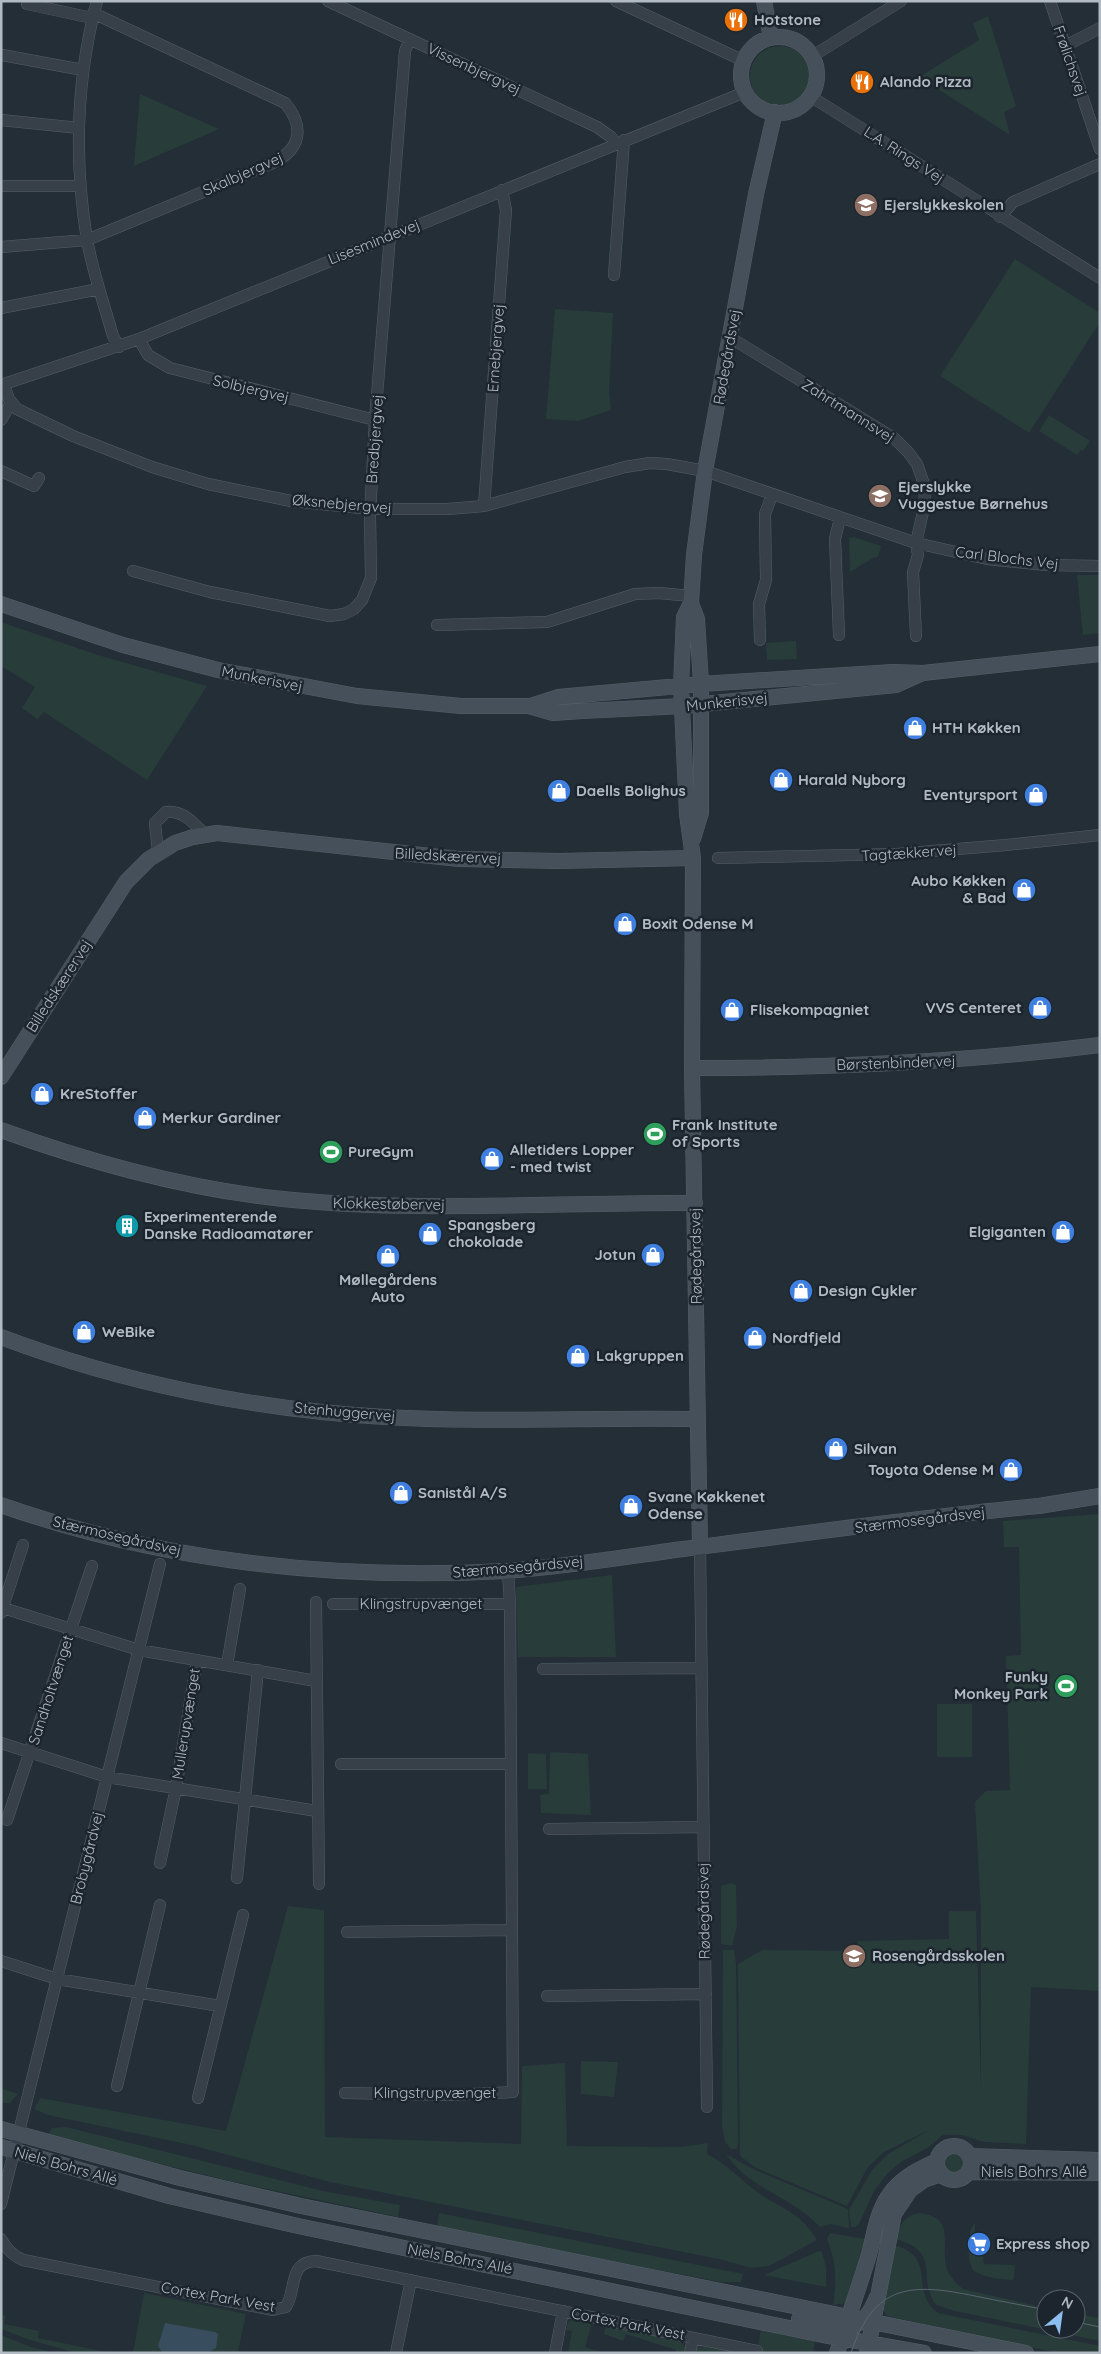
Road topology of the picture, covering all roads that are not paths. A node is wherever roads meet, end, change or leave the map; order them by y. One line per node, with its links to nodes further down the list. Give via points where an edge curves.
1 (97, 1): 8 (street)
2 (328, 1): 11 (street, Vissenbjergvej)
3 (764, 1): 10 (street)
4 (1050, 1): 12 (street, Frølichsvej)
5 (620, 2): 15 (street)
6 (897, 2): 14 (street)
7 (27, 4): 8 (street, Skalbjergvej)
8 (93, 15): 16 (street); 30 (street, Skalbjergvej, via 285,103 296,118 298,137 284,158)
9 (1100, 28): 12 (street)
10 (771, 38): 14 (street, via 794,41); 15 (street, via 754,46)
11 (410, 39): 22 (street, Vissenbjergvej, via 597,127); 29 (street, Bredbjergvej, via 405,51)
12 (1065, 46): 23 (street, Frølichsvej)
13 (2, 55): 16 (street)
14 (811, 57): 18 (street, via 816,74)
15 (744, 61): 17 (street, via 741,77)
16 (83, 70): 21 (street)
17 (745, 92): 19 (street, via 757,106); 22 (street, Lisesmindevej)
18 (810, 96): 19 (street, via 794,109); 28 (street, L.A. Rings Vej)
19 (775, 112): 36 (street, Rødegårdsvej, via 754,203)
20 (1, 120): 21 (street)
21 (79, 128): 26 (street)
22 (620, 142): 27 (street, Lisesmindevej); 32 (street)
23 (1100, 149)
24 (1100, 164): 28 (street, via 1012,202)
25 (1, 186): 26 (street)
26 (80, 186): 30 (street)
27 (502, 190): 29 (street, Lisesmindevej); 47 (street, Ernebjergvej, via 506,210)
28 (1000, 217): 33 (street, L.A. Rings Vej)
29 (390, 236): 37 (street, Lisesmindevej); 42 (street, Bredbjergvej)
30 (87, 240): 31 (street, Skalbjergvej); 34 (street)
31 (1, 247)
32 (614, 275)
33 (1100, 278)
34 (99, 289): 35 (street); 38 (street)
35 (1, 308)
36 (731, 338): 44 (street, Rødegårdsvej); 50 (street, Zahrtmannsvej, via 894,438 908,452 917,464 924,484 925,503)
37 (139, 339): 38 (street, Lisesmindevej); 42 (street, Solbjergvej, via 148,354 170,368)
38 (118, 347): 39 (street, Lisesmindevej)
39 (3, 385): 40 (street)
40 (11, 403): 41 (street); 48 (street, Øksnebjergvej, via 24,413 85,442 182,476 259,495)
41 (1, 420)
42 (375, 420): 48 (street, Bredbjergvej)
43 (1, 471): 45 (street, via 34,486)
44 (705, 472): 46 (street, Carl Blochs Vej); 47 (street, Øksnebjergvej, via 650,463); 53 (street, Rødegårdsvej)
45 (39, 478)
46 (772, 495): 49 (street, Carl Blochs Vej); 58 (street, via 765,514 766,580 759,604)
47 (484, 506): 48 (street, Øksnebjergvej, via 448,510)
48 (370, 508): 52 (street, Bredbjergvej, via 371,578 362,600 344,614 330,616 288,609)
49 (840, 518): 50 (street, Carl Blochs Vej); 56 (street, via 834,539)
50 (916, 543): 51 (street, Carl Blochs Vej, via 996,560); 57 (street, via 918,556 913,572)
51 (1100, 566)
52 (133, 571)
53 (690, 603): 55 (street, via 659,592 635,594 572,616 541,622); 61 (street, Rødegårdsvej, via 697,619)
54 (2, 604): 62 (street, Munkerisvej, via 123,645 291,685 357,696 462,706)
55 (437, 625)
56 (839, 636)
57 (916, 636)
58 (760, 640)
59 (1100, 654): 60 (street, Munkerisvej)
60 (923, 673): 61 (street, Munkerisvej, via 828,676); 61 (street, Munkerisvej, via 896,684)
61 (691, 695): 62 (street, Munkerisvej, via 558,697); 62 (street, Munkerisvej, via 554,713); 66 (street, Rødegårdsvej, via 687,814); 66 (street, Rødegårdsvej, via 701,813)
62 (529, 706)
63 (1100, 834): 67 (street, Tagtækkervej, via 1006,846 859,857)
64 (205, 835): 65 (street, Billedskærervej, via 182,840); 65 (street, via 187,817 166,812 155,823); 66 (street, Billedskærervej, via 231,833 459,859 568,860)
65 (158, 852): 70 (street, Billedskærervej, via 126,882)
66 (692, 852): 69 (street, Rødegårdsvej)
67 (718, 858)
68 (1100, 1045): 69 (street, Børstenbindervej, via 905,1064)
69 (692, 1068): 72 (street, Rødegårdsvej)
70 (1, 1076)
71 (1, 1130): 72 (street, Klokkestøbervej, via 126,1169 196,1185 283,1199 406,1206)
72 (695, 1203): 74 (street, Rødegårdsvej)
73 (1, 1338): 74 (street, Stenhuggervej, via 89,1366 166,1385 311,1410 456,1420)
74 (698, 1419): 80 (street, Rødegårdsvej)
75 (1100, 1496): 78 (street, Stærmosegårdsvej)
76 (1100, 1504): 78 (street, Stærmosegårdsvej)
77 (1, 1505): 83 (street, Stærmosegårdsvej, via 105,1535 241,1562 315,1571 417,1574)
78 (1039, 1506): 80 (street, Stærmosegårdsvej)
79 (23, 1545): 88 (street, Sandholtvænget)
80 (700, 1547): 83 (street, Stærmosegårdsvej); 93 (street, Rødegårdsvej)
81 (160, 1564): 90 (street, Brobygårdvej)
82 (92, 1566): 89 (street, Sandholtvænget)
83 (508, 1571): 87 (street, Klingstrupvænget)
84 (240, 1589): 92 (street)
85 (316, 1602): 96 (street)
86 (333, 1604): 87 (street, Klingstrupvænget)
87 (510, 1604): 100 (street, Klingstrupvænget)
88 (2, 1610): 89 (street, Sandholtvænget)
89 (71, 1629): 90 (street, Sandholtvænget); 98 (street, Sandholtvænget)
90 (138, 1650): 91 (street, Mullerupvænget); 101 (street, Brobygårdvej)
91 (197, 1660): 92 (street, Mullerupvænget); 102 (street, Mullerupvænget)
92 (227, 1665): 95 (street, Mullerupvænget)
93 (701, 1668): 94 (street); 106 (street, Rødegårdsvej)
94 (543, 1669)
95 (258, 1670): 96 (street, Mullerupvænget); 103 (street)
96 (316, 1681): 104 (street)
97 (1, 1743): 98 (street)
98 (30, 1752): 101 (street); 105 (street, Sandholtvænget)
99 (341, 1764): 100 (street)
100 (511, 1764): 113 (street, Klingstrupvænget)
101 (107, 1777): 102 (street); 116 (street, Brobygårdvej)
102 (176, 1788): 103 (street); 108 (street, Mullerupvænget)
103 (246, 1800): 104 (street); 109 (street)
104 (317, 1811): 110 (street)
105 (7, 1820)
106 (703, 1827): 107 (street); 118 (street, Rødegårdsvej)
107 (550, 1829)
108 (160, 1863)
109 (237, 1878)
110 (319, 1884)
111 (160, 1905): 117 (street)
112 (243, 1915): 120 (street)
113 (512, 1930): 114 (street); 122 (street, Klingstrupvænget, via 513,2092 449,2095)
114 (347, 1932)
115 (1, 1961): 116 (street)
116 (57, 1979): 117 (street); 126 (street, Brobygårdvej)
117 (140, 1993): 120 (street); 121 (street)
118 (706, 1994): 119 (street); 124 (street, Rødegårdsvej)
119 (547, 1996)
120 (220, 2006): 123 (street)
121 (117, 2086)
122 (345, 2093)
123 (198, 2098)
124 (707, 2107)
125 (1, 2129): 126 (street, Niels Bohrs Allé)
126 (19, 2134): 127 (street, Brobygårdvej); 137 (street, Niels Bohrs Allé, via 180,2178)
127 (8, 2149): 133 (street); 137 (street, Niels Bohrs Allé, via 169,2196 280,2222 579,2283)
128 (969, 2156): 129 (street, Niels Bohrs Allé); 130 (street, via 961,2148 948,2147 943,2150); 131 (street)
129 (1100, 2160)
130 (939, 2168): 131 (street, via 955,2180); 137 (street, via 910,2190 898,2206 892,2221); 137 (street, via 916,2170 893,2190 876,2223 869,2256)
131 (968, 2172): 132 (street, Niels Bohrs Allé)
132 (1100, 2173)
133 (1, 2204)
134 (1, 2239): 135 (street, Cortex Park Vest, via 14,2256 23,2260 273,2310 286,2307 291,2299 296,2273 305,2261)
135 (411, 2280): 136 (street, Cortex Park Vest); 141 (street)
136 (563, 2311): 138 (street, Cortex Park Vest); 142 (street, Cortex Park Vest)
137 (869, 2336): 140 (street, Niels Bohrs Allé); 144 (street, Niels Bohrs Allé)
138 (693, 2338): 139 (street, Cortex Park Vest); 143 (street, Cortex Park Vest)
139 (757, 2351)
140 (1024, 2352)
141 (396, 2353)
142 (555, 2353)
143 (690, 2353)
144 (924, 2353)

